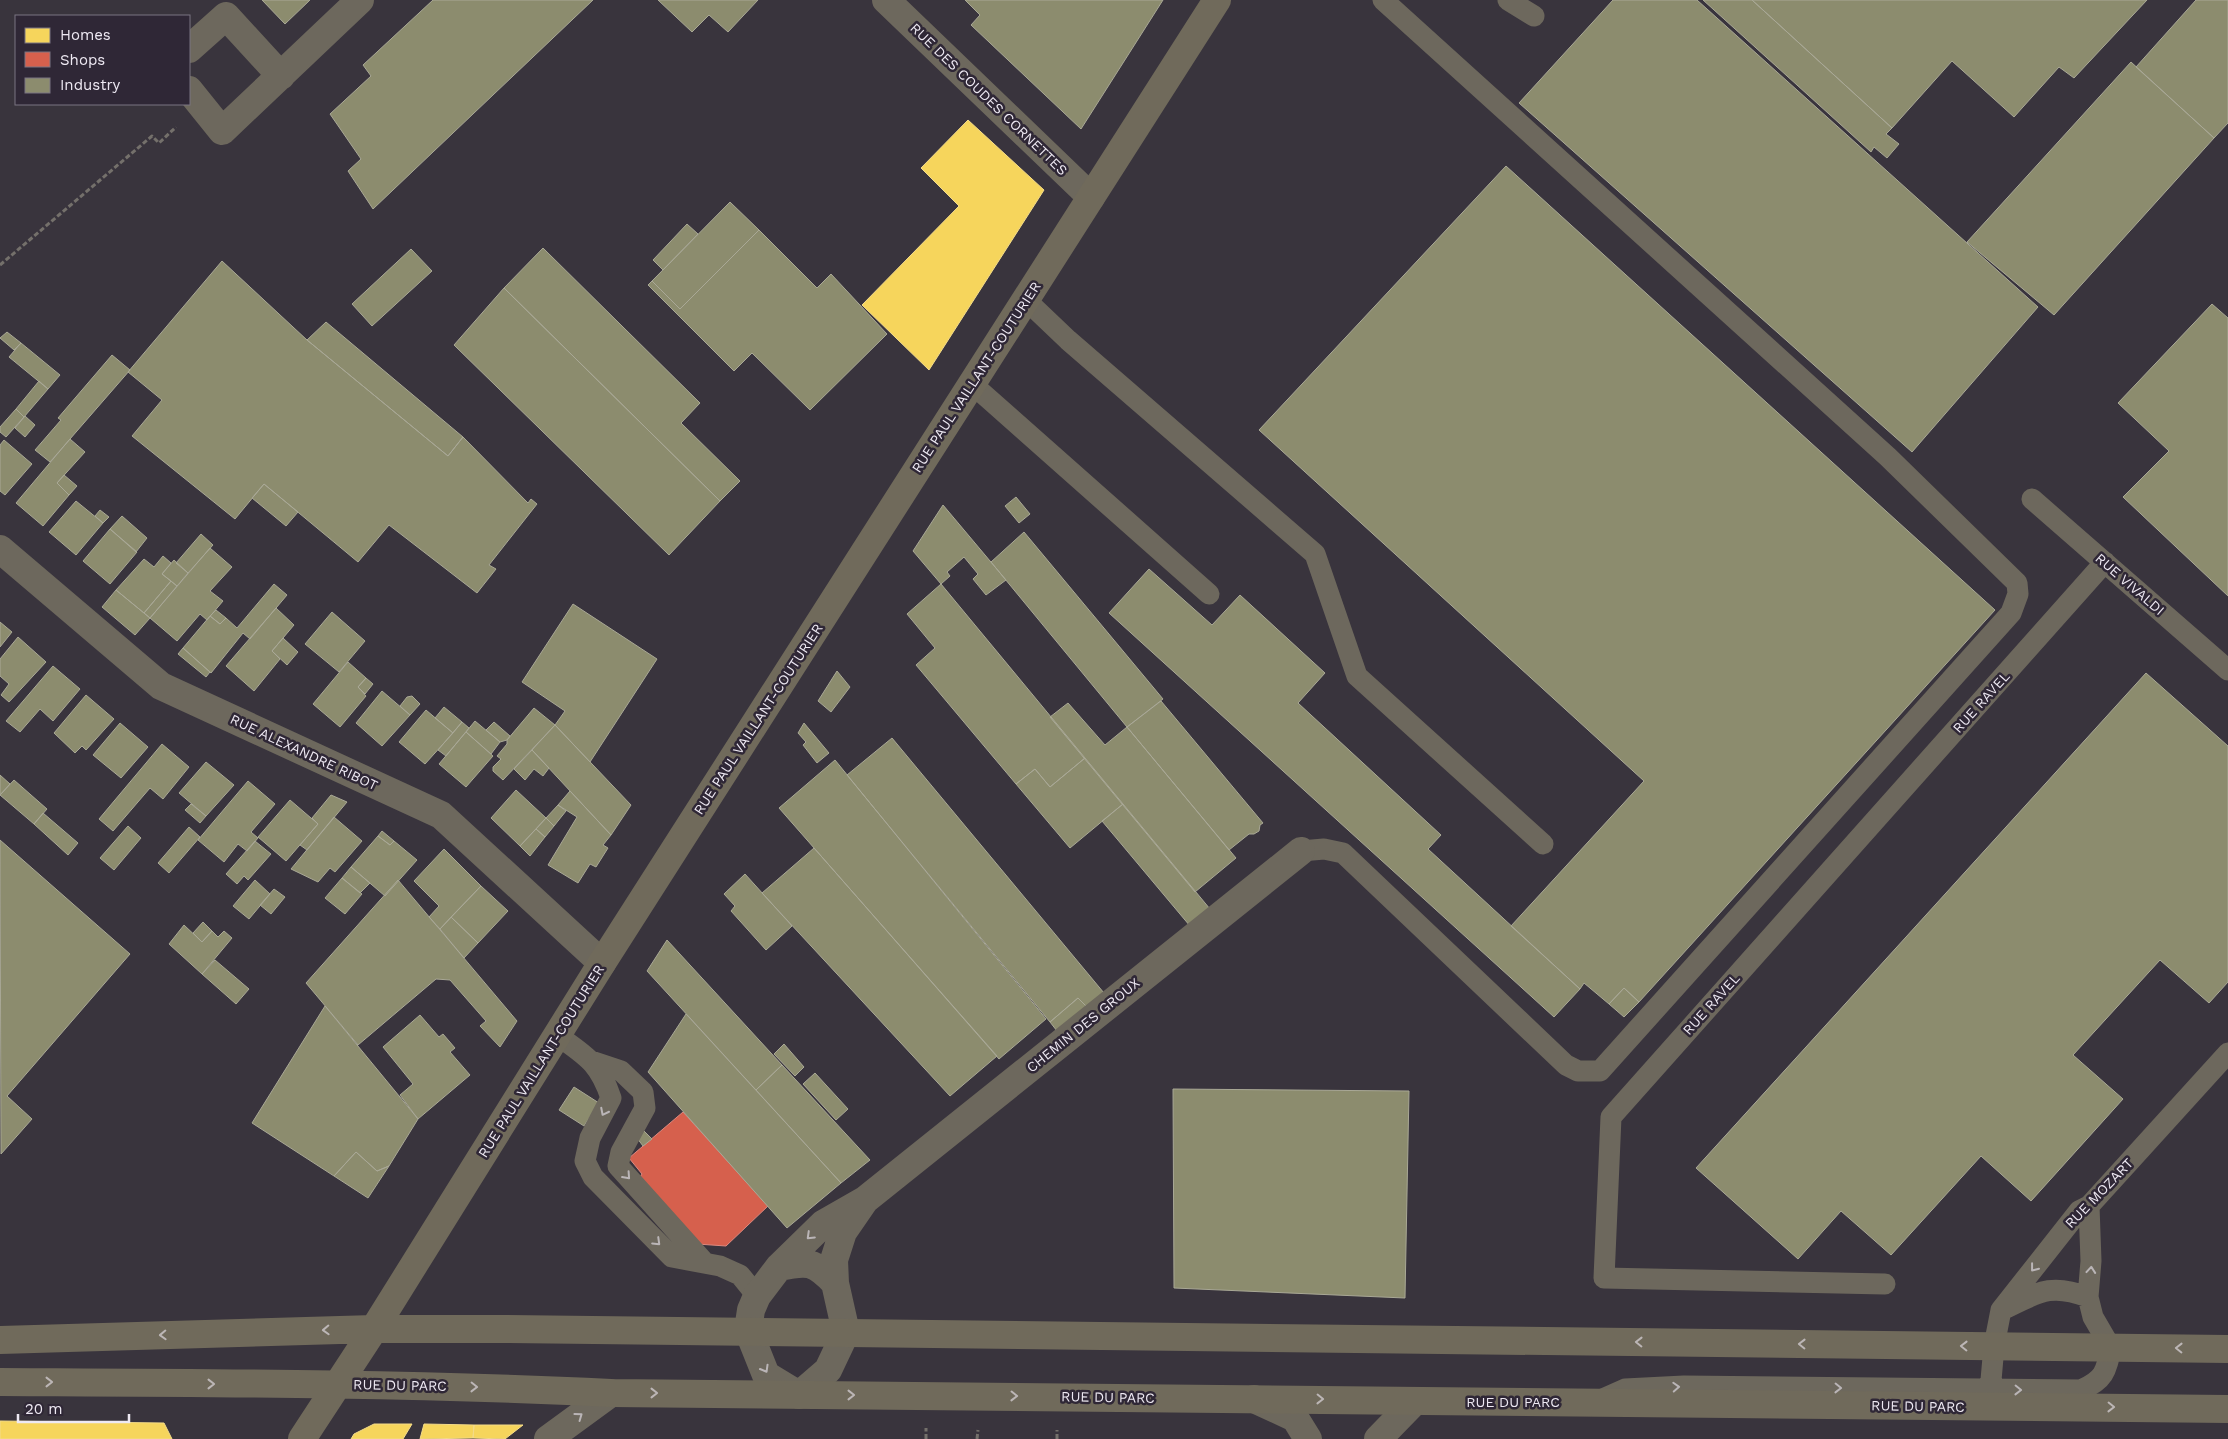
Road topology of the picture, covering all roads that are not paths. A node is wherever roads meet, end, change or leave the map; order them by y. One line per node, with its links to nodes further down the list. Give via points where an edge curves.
1 (360, 0): 8 (street)
2 (886, 0): 10 (street, RUE DES COUDES CORNETTES)
3 (1217, 0): 10 (main road, RUE PAUL VAILLANT-COUTURIER)
4 (1383, 0): 19 (lane, via 1888,457 2017,583 2018,594 2011,613 1600,1071 1578,1071 1566,1065 1343,853 1324,849)
5 (1508, 0): 6 (lane)
6 (1534, 16)
7 (190, 48): 8 (street, via 226,16)
8 (281, 76): 9 (street, via 222,131)
9 (194, 97)
10 (1091, 197): 11 (main road, RUE PAUL VAILLANT-COUTURIER)
11 (1026, 300): 12 (main road, RUE PAUL VAILLANT-COUTURIER); 18 (lane, via 1315,554 1357,676)
12 (972, 384): 16 (lane); 20 (main road, RUE PAUL VAILLANT-COUTURIER)
13 (2032, 499): 15 (lane, RUE VIVALDI)
14 (0, 549): 20 (street, RUE ALEXANDRE RIBOT, via 161,686 442,815)
15 (2105, 562): 17 (lane, RUE VIVALDI); 29 (lane, RUE RAVEL, via 1611,1117 1604,1278)
16 (1209, 594)
17 (2228, 670)
18 (1543, 844)
19 (1301, 851): 24 (street, CHEMIN DES GROUX)
20 (602, 963): 21 (main road, RUE PAUL VAILLANT-COUTURIER)
21 (557, 1035): 23 (lane); 33 (main road, RUE PAUL VAILLANT-COUTURIER)
22 (2228, 1053): 25 (lane, RUE MOZART)
23 (594, 1062): 26 (lane, one-way to 26, via 621,1071 643,1092 645,1108 621,1152 618,1166); 26 (lane, one-way to 26, via 611,1098 590,1138 585,1161 593,1177 672,1257)
24 (865, 1200): 27 (street, CHEMIN DES GROUX, one-way to 27, via 823,1224); 28 (street, CHEMIN DES GROUX, via 843,1232 834,1260)
25 (2089, 1206): 31 (lane, one-way to 25, via 2091,1261); 32 (lane, RUE MOZART, one-way to 32, via 2079,1211)
26 (705, 1263): 30 (lane, via 740,1275)
27 (779, 1267): 28 (street, via 804,1262 819,1266); 30 (street, CHEMIN DES GROUX)
28 (835, 1283): 35 (street, CHEMIN DES GROUX)
29 (1885, 1284)
30 (757, 1296): 34 (street, CHEMIN DES GROUX)
31 (2088, 1297): 32 (lane, via 2068,1289 2042,1291); 38 (lane, via 2093,1317)
32 (2001, 1310): 37 (lane, RUE MOZART)
33 (374, 1329): 34 (main road); 36 (main road, one-way to 36); 41 (main road, RUE PAUL VAILLANT-COUTURIER)
34 (748, 1330): 35 (main road); 43 (street, one-way to 43, via 766,1375)
35 (846, 1332): 37 (main road, one-way to 35); 43 (street, via 828,1370)
36 (0, 1340)
37 (1994, 1346): 38 (main road); 44 (lane, RUE MOZART)
38 (2111, 1348): 39 (main road, one-way to 38); 44 (lane, one-way to 38, via 2080,1390 2095,1384 2106,1372)
39 (2228, 1349)
40 (0, 1382): 41 (main road, RUE DU PARC, one-way to 41)
41 (338, 1384): 42 (main road, RUE DU PARC, one-way to 42); 48 (main road, RUE PAUL VAILLANT-COUTURIER)
42 (611, 1393): 43 (main road, RUE DU PARC, one-way to 43); 49 (street, one-way to 42)
43 (799, 1395): 45 (main road, RUE DU PARC, one-way to 45)
44 (1989, 1398): 46 (main road, RUE DU PARC, one-way to 44, via 1595,1402); 47 (main road, RUE DU PARC, one-way to 47)
45 (1254, 1399): 46 (main road, RUE DU PARC, one-way to 46); 50 (street, via 1295,1418)
46 (1415, 1400): 51 (street)
47 (2228, 1409)
48 (302, 1439)
49 (548, 1439)
50 (1308, 1439)
51 (1378, 1439)

